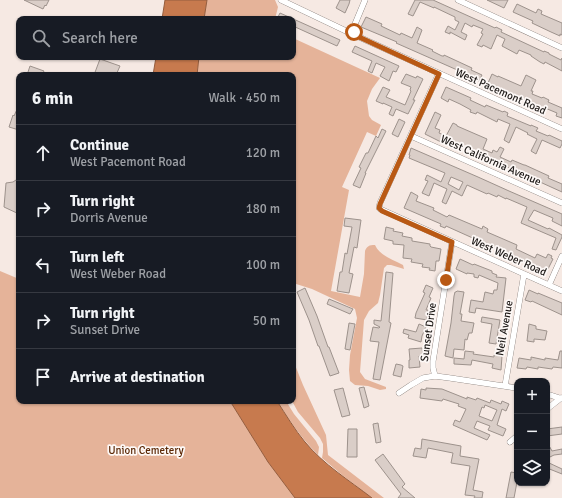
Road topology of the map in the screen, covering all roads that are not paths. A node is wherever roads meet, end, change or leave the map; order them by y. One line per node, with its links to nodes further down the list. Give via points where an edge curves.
1 (281, 0): 4 (street, West Pacemont Road, via 346,31)
2 (365, 0): 4 (street)
3 (458, 0): 5 (street)
4 (354, 32): 6 (street, West Pacemont Road, via 359,37)
5 (562, 48)
6 (439, 74): 7 (street, West Pacemont Road); 8 (street)
7 (562, 129)
8 (411, 136): 9 (street, West California Avenue); 10 (street, West Weber Road, via 379,208)
9 (562, 204)
10 (452, 242): 12 (street, West Weber Road); 15 (street, Sunset Drive, via 433,361)
11 (562, 256): 13 (street)
12 (524, 274): 13 (street, West Weber Road); 16 (street, Neil Avenue)
13 (548, 285): 14 (street, West Weber Road)
14 (562, 291)
15 (435, 376): 16 (street); 18 (street, via 423,378)
16 (505, 386): 17 (street)
17 (514, 388)
18 (399, 393)
19 (550, 395): 20 (street)
20 (561, 399): 21 (street)
21 (550, 407)
22 (514, 439): 23 (street)
23 (510, 442)

